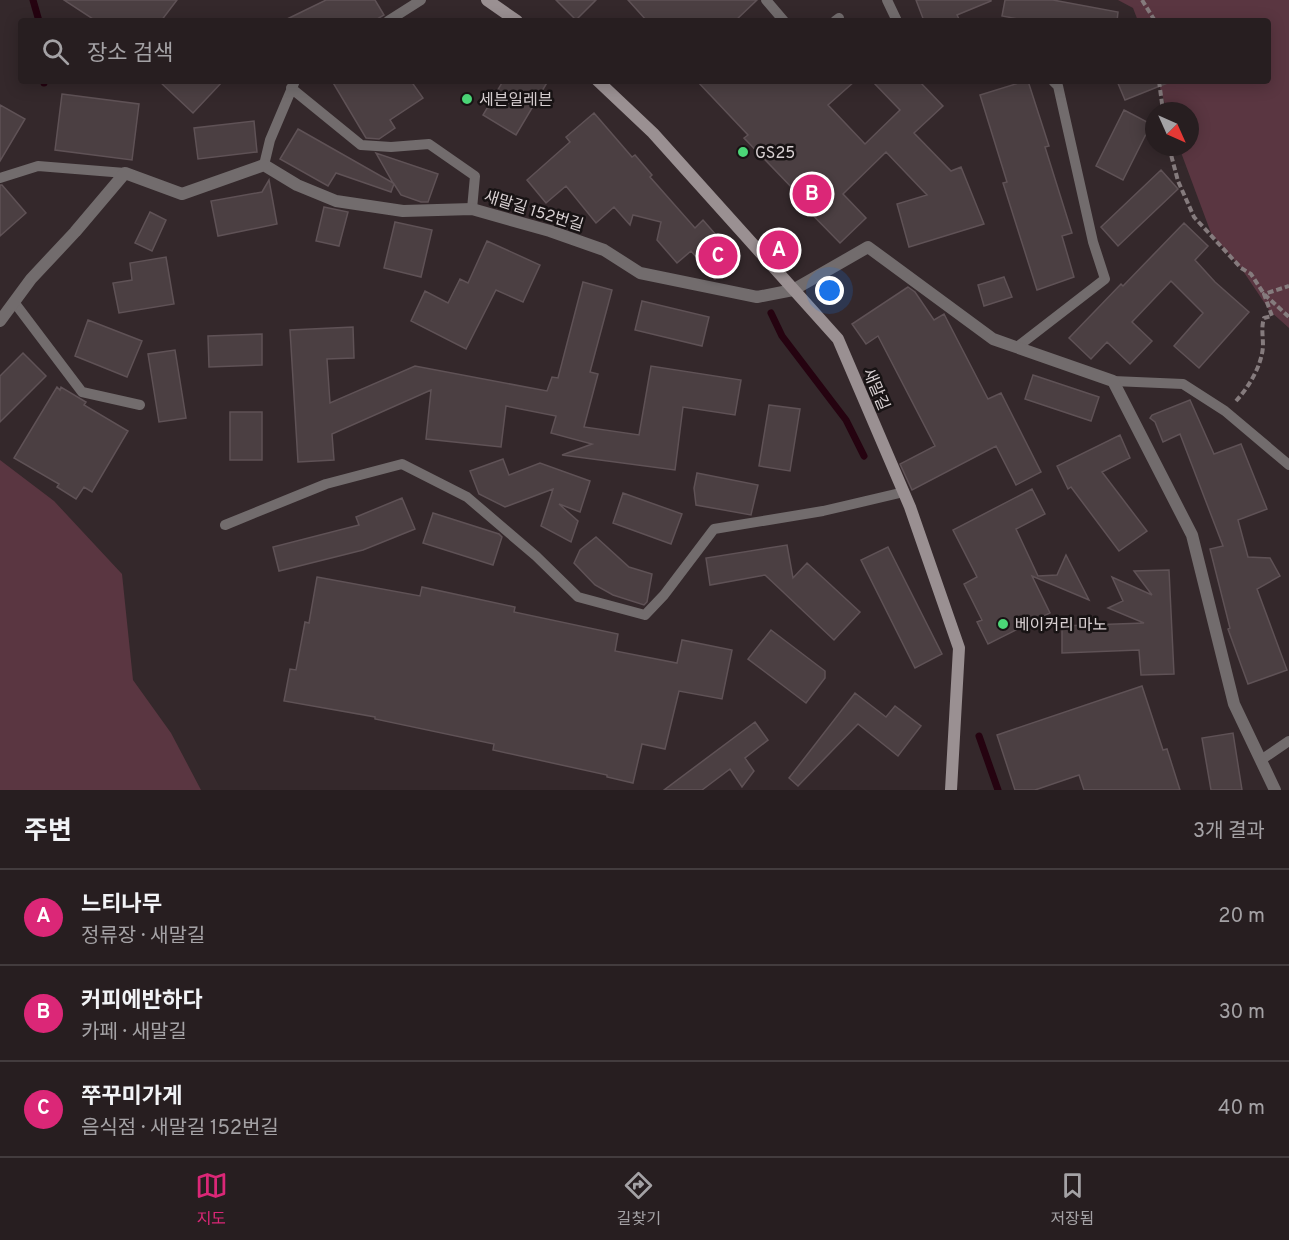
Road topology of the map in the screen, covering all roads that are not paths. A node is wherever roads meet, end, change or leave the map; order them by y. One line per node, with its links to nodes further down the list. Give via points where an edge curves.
1 (422, 0): 5 (lane)
2 (487, 0): 6 (street)
3 (766, 0): 7 (lane)
4 (887, 0): 8 (lane)
5 (393, 18)
6 (513, 18)
7 (781, 18)
8 (896, 18)
9 (293, 84): 12 (lane); 15 (lane, via 361,145 429,144 475,176)
10 (601, 84): 16 (street, 새말길, via 653,133)
11 (1056, 84): 19 (lane, via 1104,279)
12 (264, 165): 13 (street, via 182,194); 15 (street, 새말길 152번길, via 297,185 336,201 403,210)
13 (125, 173): 14 (lane, via 38,166); 17 (street)
14 (0, 178)
15 (472, 209): 16 (street, 새말길 152번길, via 604,250 640,273 757,297)
16 (793, 290): 19 (street, 새말길 152번길, via 868,247 993,339); 23 (street, 새말길, via 838,339)
17 (14, 302): 18 (street); 21 (lane, via 82,392)
18 (0, 321)
19 (1017, 347): 20 (street)
20 (1113, 381): 22 (lane, via 1183,384 1225,411); 26 (street, via 1192,536 1234,704)
21 (140, 405)
22 (1289, 465)
23 (904, 492): 24 (lane, via 714,529 645,615 578,597 467,497 402,464 326,484); 27 (street, 새말길, via 959,648)
24 (225, 525)
25 (1289, 741): 26 (lane)
26 (1261, 760): 28 (street)
27 (951, 790)
28 (1276, 790)

